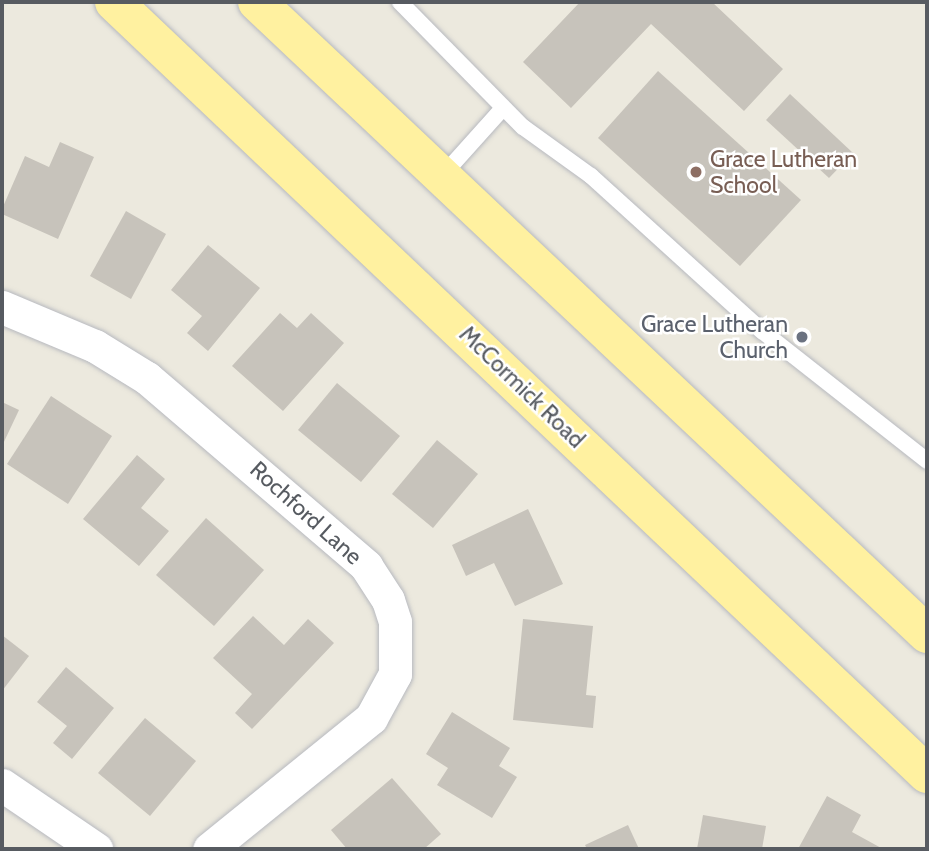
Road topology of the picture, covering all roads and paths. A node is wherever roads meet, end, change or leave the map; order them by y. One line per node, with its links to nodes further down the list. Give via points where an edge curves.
1 (114, 2): 9 (main road, McCormick Road)
2 (257, 2): 5 (main road)
3 (400, 2): 4 (lane)
4 (503, 108): 5 (lane); 7 (lane, via 591,176 762,331)
5 (442, 176): 8 (main road)
6 (2, 307): 12 (street, Rochford Lane, via 95,346 147,378 366,566 388,600 395,622 395,674 371,718)
7 (927, 461)
8 (927, 634)
9 (927, 774)
10 (2, 785): 11 (street)
11 (96, 849)
12 (209, 849)

